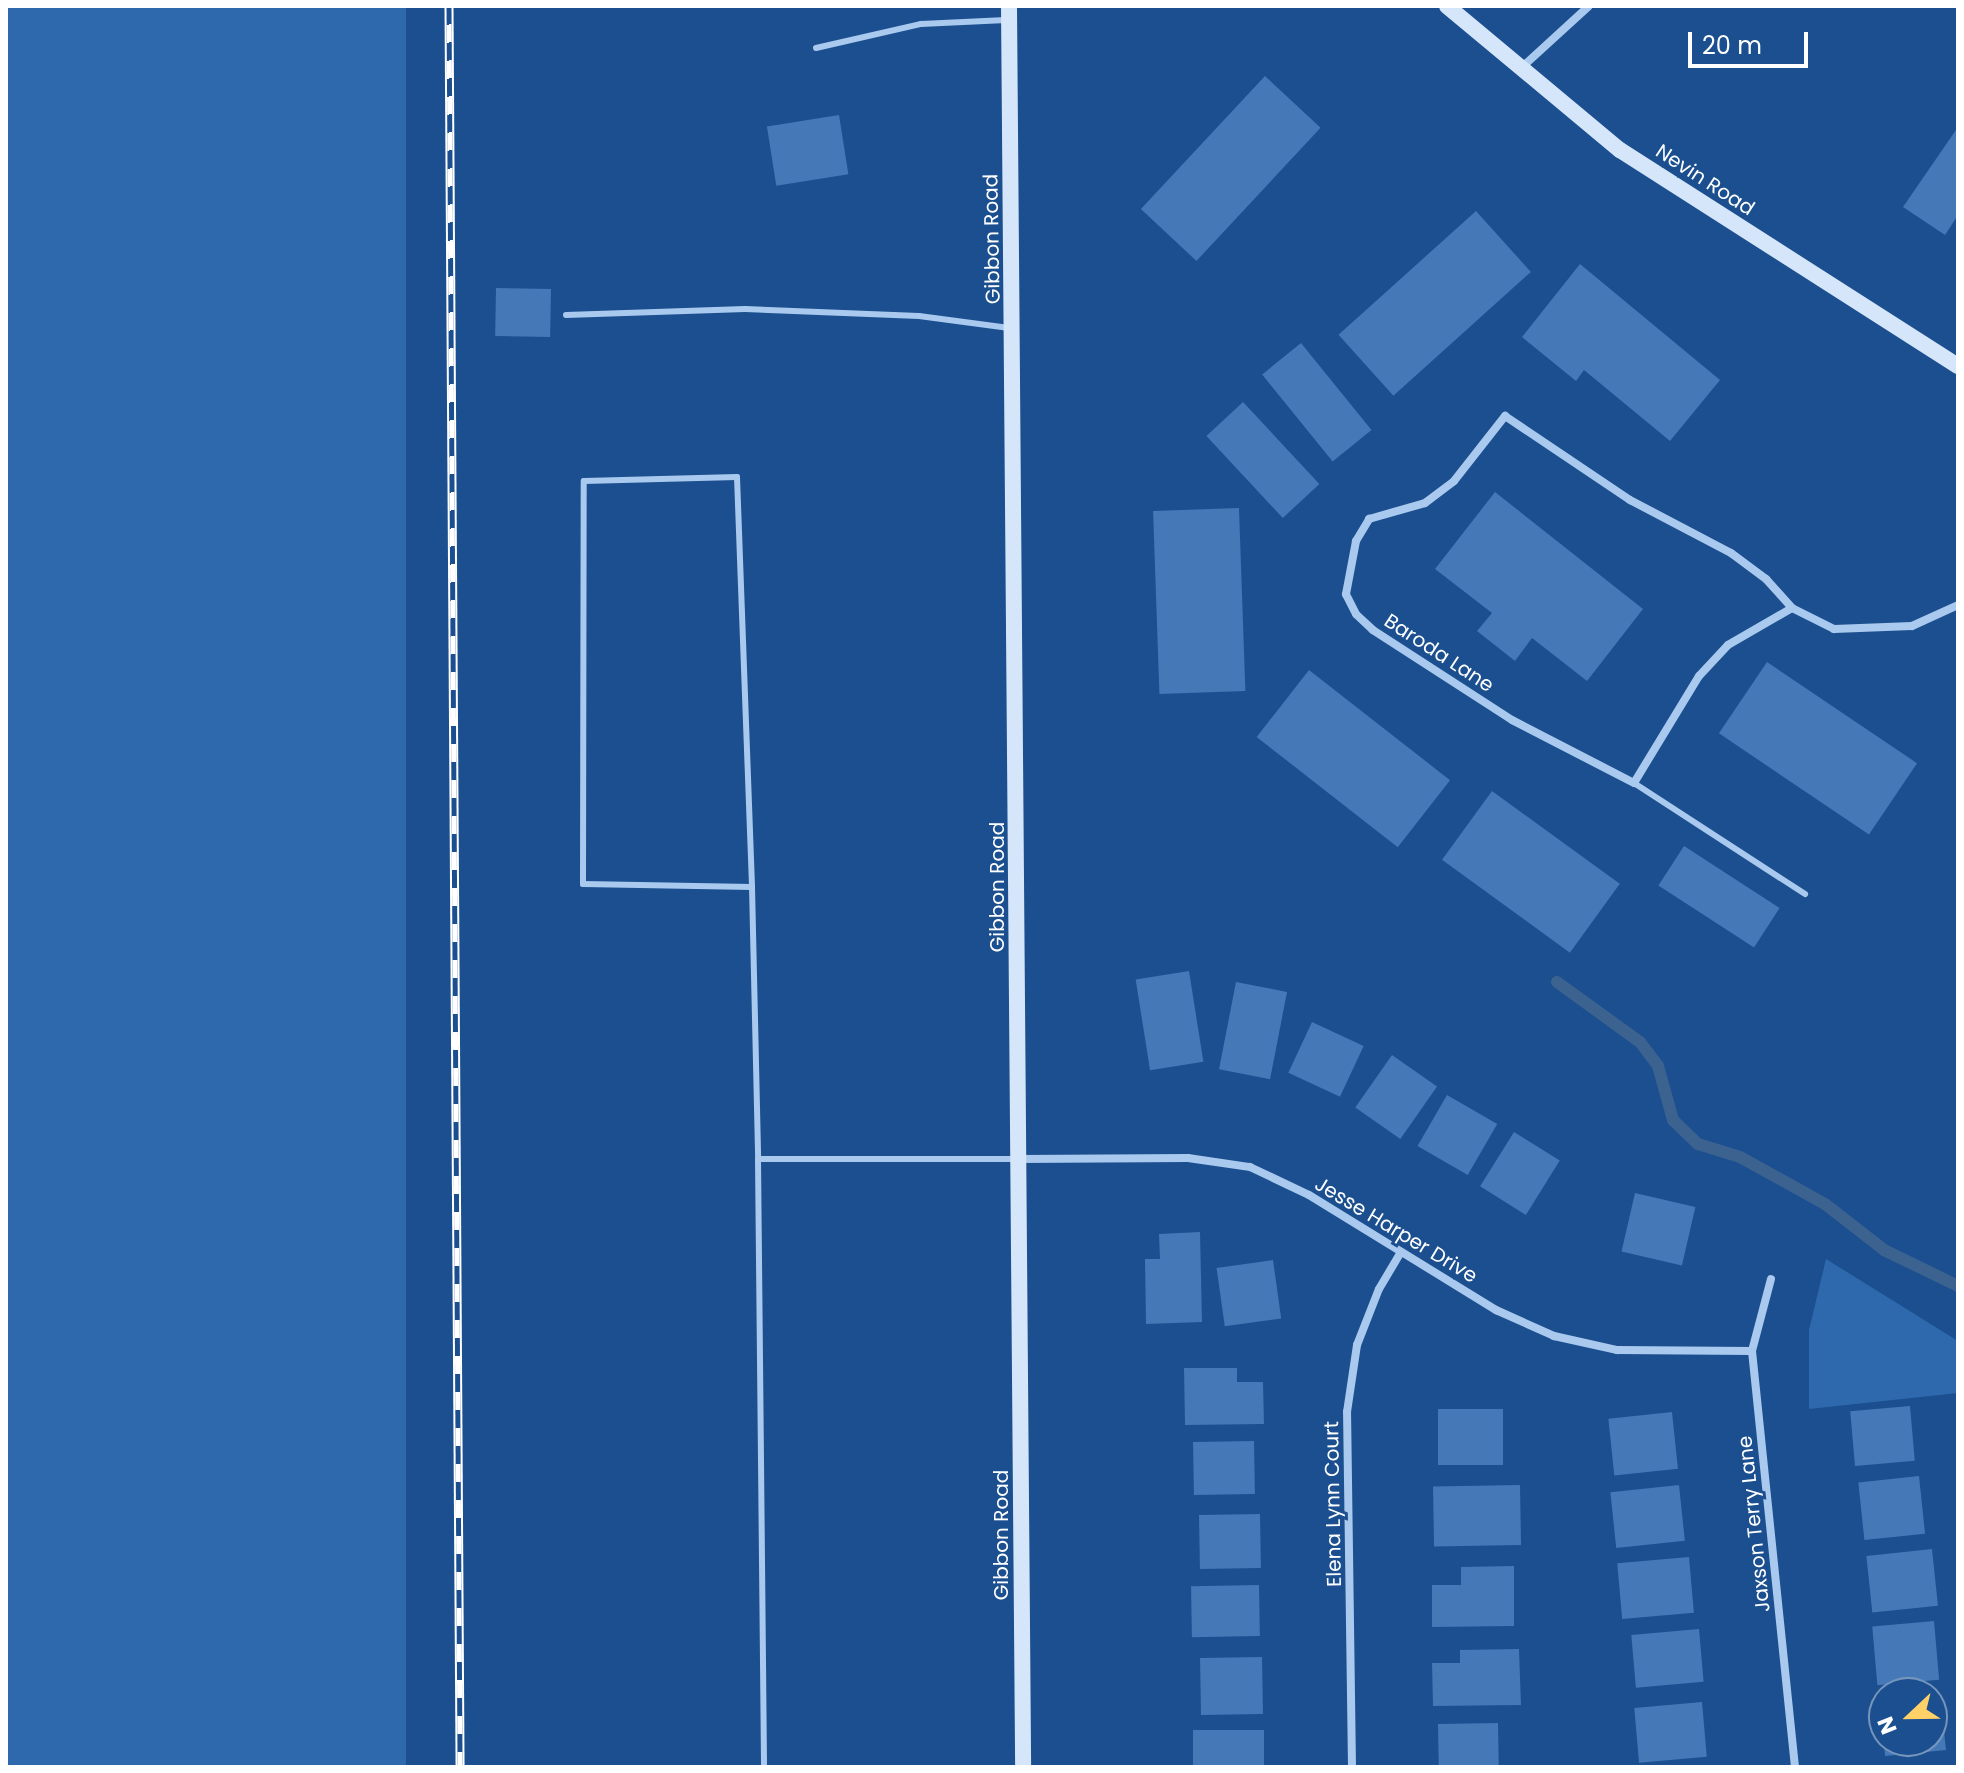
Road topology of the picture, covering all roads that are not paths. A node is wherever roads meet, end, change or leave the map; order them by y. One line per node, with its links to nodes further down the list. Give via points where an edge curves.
1 (1447, 6): 5 (main road, Nevin Road)
2 (1589, 6): 5 (street)
3 (1009, 13): 4 (lane, via 921,24); 7 (main road, Gibbon Road)
4 (816, 48)
5 (1519, 69): 8 (main road, Nevin Road, via 1627,154)
6 (566, 315): 7 (lane, via 745,309 919,316)
7 (1013, 329): 15 (main road, Gibbon Road)
8 (1958, 366)
9 (1958, 605): 10 (street, Baroda Lane, via 1912,626 1873,631 1834,629)
10 (1792, 608): 11 (street, via 1728,645 1699,676); 11 (street, Baroda Lane, via 1766,579 1731,553 1630,500 1505,416 1454,481 1425,503 1369,519 1349,564 1346,594 1356,614 1512,720)
11 (1634, 783): 13 (lane)
12 (752, 887): 12 (lane, via 737,477 584,481 583,884); 14 (lane)
13 (1805, 894)
14 (758, 1159): 15 (lane); 19 (lane)
15 (1019, 1159): 16 (street, Jesse Harper Drive, via 1188,1158 1250,1167 1309,1195); 20 (main road, Gibbon Road)
16 (1401, 1252): 18 (street, Jesse Harper Drive, via 1496,1310 1554,1336 1617,1350); 21 (street, Elena Lynn Court, via 1379,1289 1357,1345 1347,1412)
17 (1771, 1279): 18 (street, Jaxson Terry Lane)
18 (1752, 1351): 22 (street, Jaxson Terry Lane)
19 (764, 1767)
20 (1023, 1767)
21 (1352, 1767)
22 (1795, 1767)

